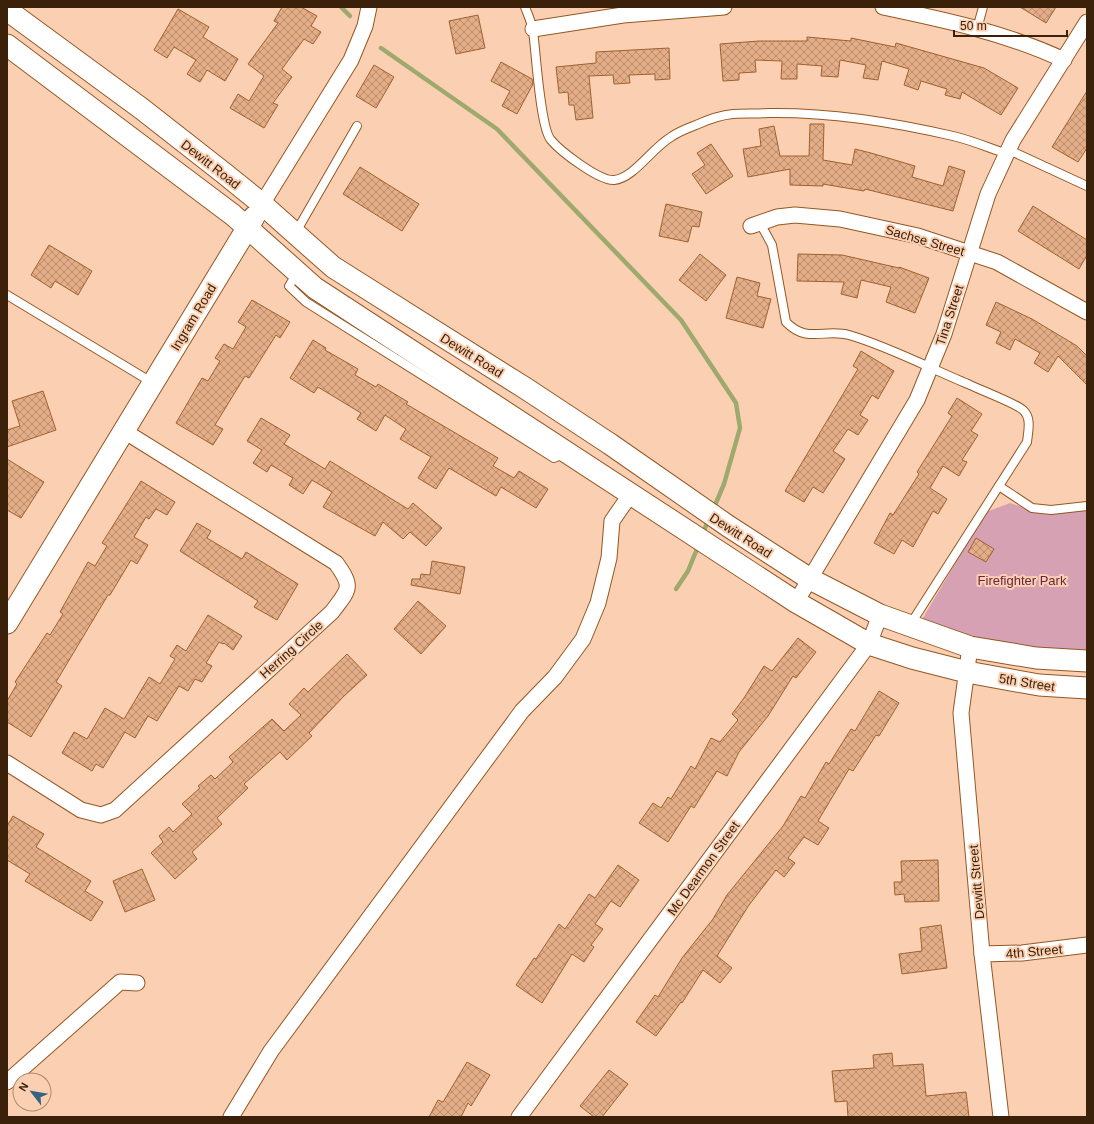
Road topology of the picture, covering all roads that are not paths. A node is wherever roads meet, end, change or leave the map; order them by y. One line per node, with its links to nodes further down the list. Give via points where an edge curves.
1 (369, 7): 16 (street, Ingram Road, via 365,26 351,60)
2 (525, 7): 9 (lane)
3 (724, 7): 7 (street)
4 (883, 7): 10 (street)
5 (983, 7): 10 (lane)
6 (7, 10): 16 (main road, Dewitt Road, via 142,109)
7 (622, 11): 9 (street)
8 (1087, 22): 12 (street, Tina Street)
9 (533, 29): 14 (lane, via 544,122 550,139 568,156 612,180 622,178 635,170 650,153 671,136 698,124 732,114 830,115 954,136)
10 (977, 29): 12 (street, via 1033,45)
11 (7, 45): 18 (main road, Dewitt Road)
12 (1064, 60): 14 (street, Tina Street)
13 (357, 126): 19 (lane)
14 (1008, 152): 15 (lane); 21 (street, Tina Street, via 988,194)
15 (1087, 186)
16 (262, 204): 18 (main road, Ingram Road); 19 (main road, Dewitt Road)
17 (756, 225): 21 (street, Sachse Street, via 778,217 795,215 840,219 918,236); 25 (lane, via 772,245 786,322 792,329 800,334 847,334)
18 (247, 228): 22 (main road, Dewitt Road); 26 (main road, Ingram Road)
19 (295, 233): 20 (main road, Dewitt Road)
20 (314, 250): 22 (main road); 27 (main road, Dewitt Road, via 333,267 372,293)
21 (969, 252): 24 (street, Sachse Street, via 997,262); 25 (street, Tina Street, via 944,334)
22 (297, 272): 29 (main road, Dewitt Road, via 315,288)
23 (7, 295): 26 (lane)
24 (1087, 312)
25 (930, 367): 31 (lane, via 1023,410 1029,421 1027,442); 34 (street, Tina Street, via 917,400)
26 (154, 383): 28 (main road, Ingram Road)
27 (584, 427): 29 (main road); 30 (main road, Dewitt Road)
28 (124, 431): 37 (main road, Ingram Road); 44 (street, Herring Circle, via 336,563 347,578 347,591 332,612 115,810 101,815 81,810)
29 (566, 453): 32 (main road, Dewitt Road)
30 (647, 470): 32 (main road); 34 (main road, Dewitt Road)
31 (999, 486): 33 (lane, via 1032,508 1051,510); 38 (lane)
32 (630, 495): 35 (main road, Dewitt Road); 49 (street, via 612,522 609,558 598,603 583,639 555,677 522,711 271,1051)
33 (1087, 506)
34 (810, 579): 35 (street, Tina Street); 36 (main road, Dewitt Road)
35 (796, 602): 39 (main road, Dewitt Road)
36 (880, 615): 38 (main road, Dewitt Road); 39 (street, Mc Dearmon Street)
37 (7, 623)
38 (909, 625): 40 (main road, Dewitt Road)
39 (870, 644): 42 (main road, Dewitt Road); 50 (street, Mc Dearmon Street)
40 (970, 647): 41 (main road, 5th Street, via 1036,658); 42 (street, Dewitt Street)
41 (1087, 661)
42 (967, 672): 43 (main road, 5th Street, via 1039,685); 46 (street, Dewitt Street, via 961,713)
43 (1087, 688)
44 (7, 763)
45 (1087, 945): 46 (street, 4th Street, via 1022,953)
46 (982, 954): 51 (street, Dewitt Street)
47 (137, 983): 48 (street, via 120,982)
48 (7, 1082)
49 (231, 1117)
50 (519, 1117)
51 (1001, 1117)

